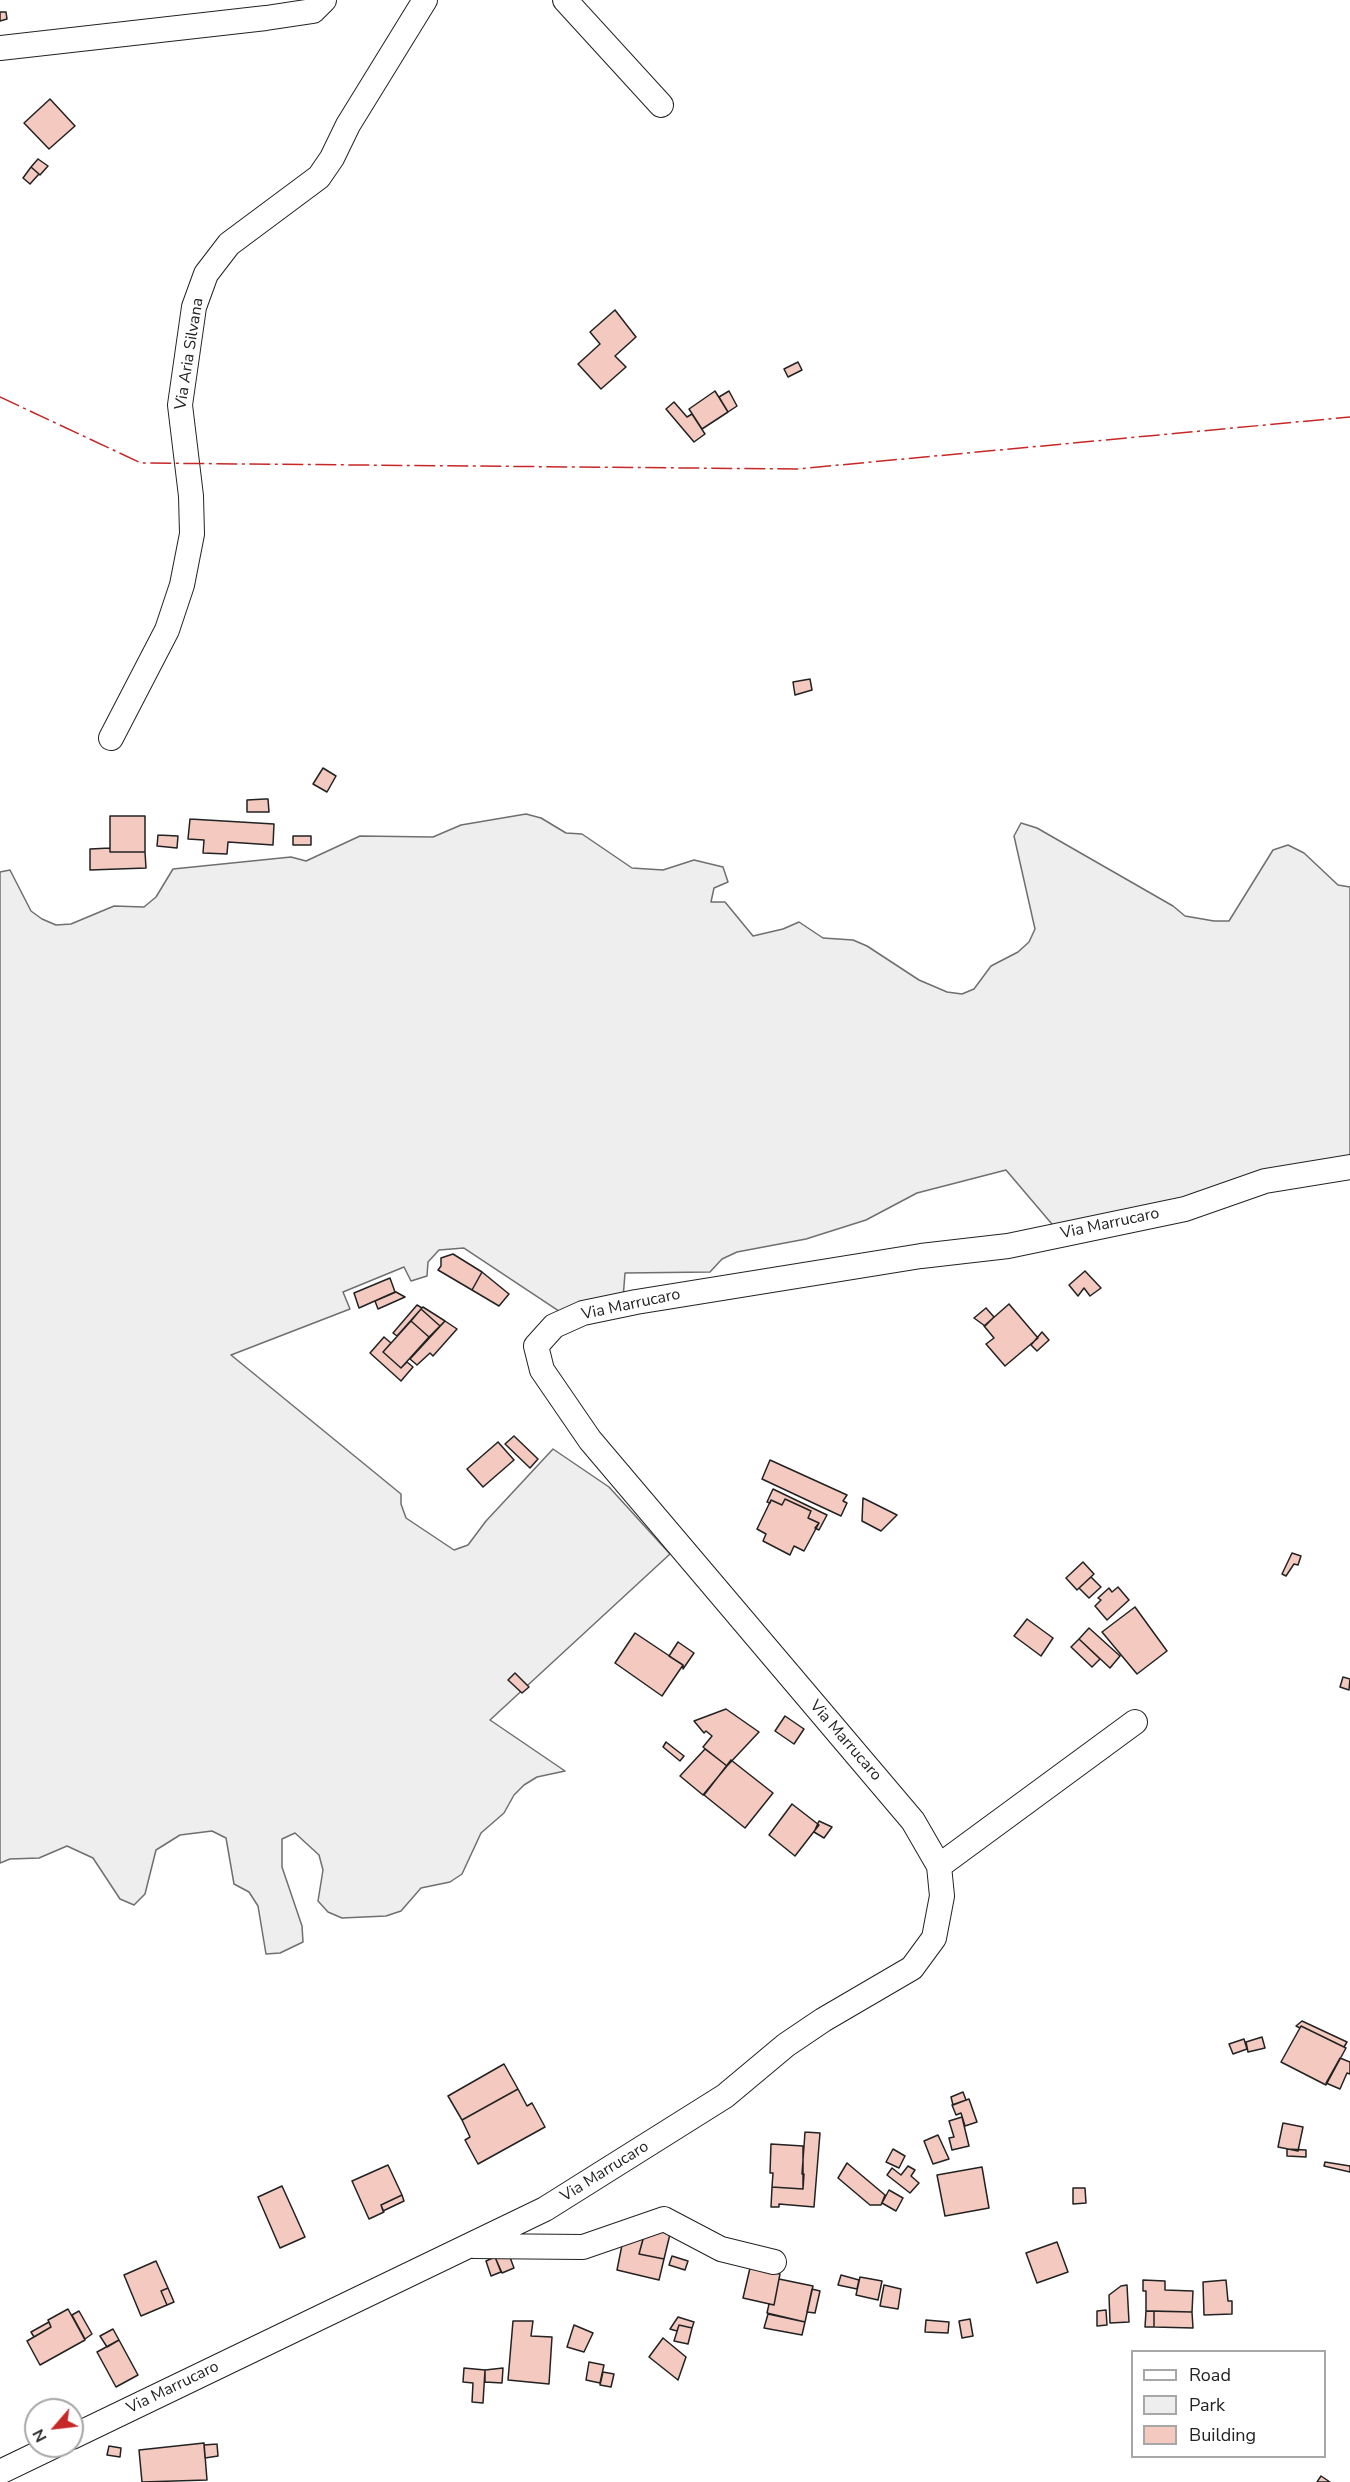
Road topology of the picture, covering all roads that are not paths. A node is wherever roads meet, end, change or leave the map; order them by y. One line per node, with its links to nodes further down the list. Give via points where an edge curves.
1 (324, 0): 4 (street, via 313,11 266,18)
2 (425, 0): 6 (street, Via Aria Silvana, via 319,177 229,244 206,274 194,307 180,405 192,534 182,585 167,630)
3 (565, 0): 5 (street)
4 (0, 48)
5 (661, 105)
6 (111, 738)
7 (1350, 1167): 9 (street, Via Marrucaro, via 1265,1181 1185,1209 1008,1246 909,1257 583,1313 554,1326 536,1346 542,1370 590,1440 914,1821)
8 (1135, 1722): 9 (street)
9 (939, 1866): 10 (street, Via Marrucaro, via 942,1896 934,1938 912,1968 786,2045 725,2096 545,2209)
10 (468, 2246): 11 (street, Via Marrucaro, via 583,2247 664,2219 721,2249); 12 (street, Via Marrucaro)
11 (774, 2262)
12 (84, 2431)
13 (29, 2458): 14 (street)
14 (0, 2472)

